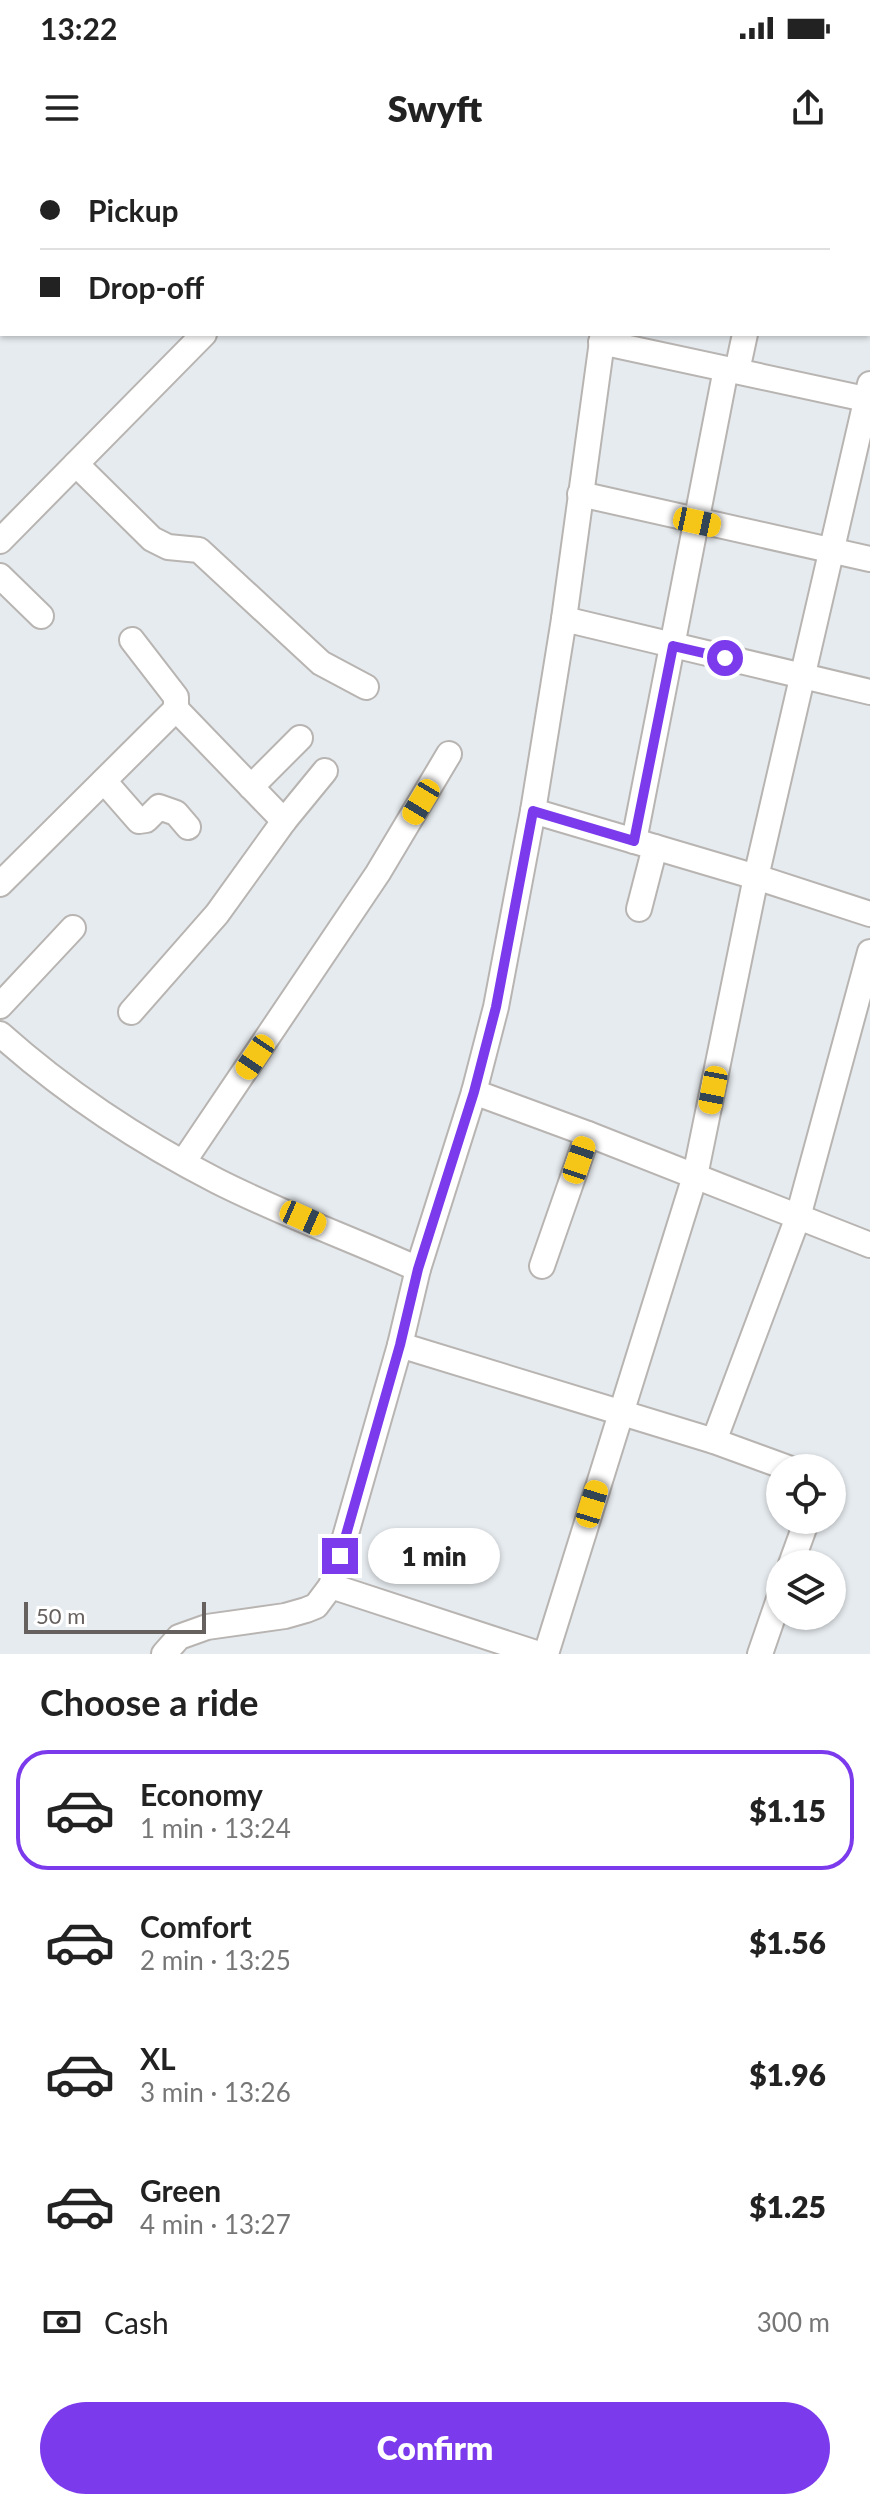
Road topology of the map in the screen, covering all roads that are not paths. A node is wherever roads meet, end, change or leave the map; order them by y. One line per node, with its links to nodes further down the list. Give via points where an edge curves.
1 (202, 336): 6 (street)
2 (744, 336): 4 (street)
3 (602, 338): 4 (street); 7 (street)
4 (732, 370): 5 (street); 8 (street)
5 (869, 394): 10 (street)
6 (76, 464): 9 (street); 18 (street, via 152,539 168,547 199,550 321,663)
7 (580, 494): 8 (street); 14 (street)
8 (697, 522): 10 (street); 16 (street)
9 (0, 541)
10 (831, 549): 11 (street); 17 (street)
11 (870, 559)
12 (0, 576): 13 (street)
13 (41, 616)
14 (564, 619): 16 (street); 26 (street)
15 (132, 640): 20 (street, via 173,693)
16 (673, 646): 17 (street); 29 (street)
17 (803, 675): 19 (street); 30 (street)
18 (366, 687)
19 (870, 692)
20 (176, 709): 24 (street); 25 (street)
21 (300, 738): 25 (street)
22 (449, 754): 41 (street, via 378,873)
23 (325, 771): 27 (street)
24 (104, 781): 28 (street, via 139,821 159,807 176,813); 31 (street)
25 (251, 787): 27 (street)
26 (533, 811): 29 (street); 39 (street, via 496,1007)
27 (284, 821): 37 (street, via 217,914)
28 (188, 827)
29 (645, 844): 30 (street); 32 (street)
30 (756, 877): 33 (street); 42 (street)
31 (0, 884)
32 (639, 909)
33 (870, 914)
34 (73, 928): 36 (street)
35 (870, 952): 43 (street)
36 (0, 1006)
37 (131, 1012)
38 (0, 1034): 41 (street, via 53,1079)
39 (474, 1092): 40 (street); 46 (street)
40 (588, 1134): 42 (street); 45 (street)
41 (184, 1161): 46 (street, via 217,1181)
42 (695, 1176): 43 (street); 48 (street)
43 (798, 1217): 44 (street); 49 (street)
44 (870, 1245)
45 (542, 1266)
46 (418, 1269): 47 (street)
47 (400, 1345): 48 (street); 51 (street)
48 (620, 1413): 49 (street); 55 (street)
49 (714, 1441): 50 (street)
50 (766, 1460)
51 (331, 1586): 53 (street, via 316,1606 207,1627 179,1637); 54 (street)
52 (768, 1630): 56 (street)
53 (164, 1654)
54 (539, 1654)
55 (546, 1654)
56 (760, 1654)

